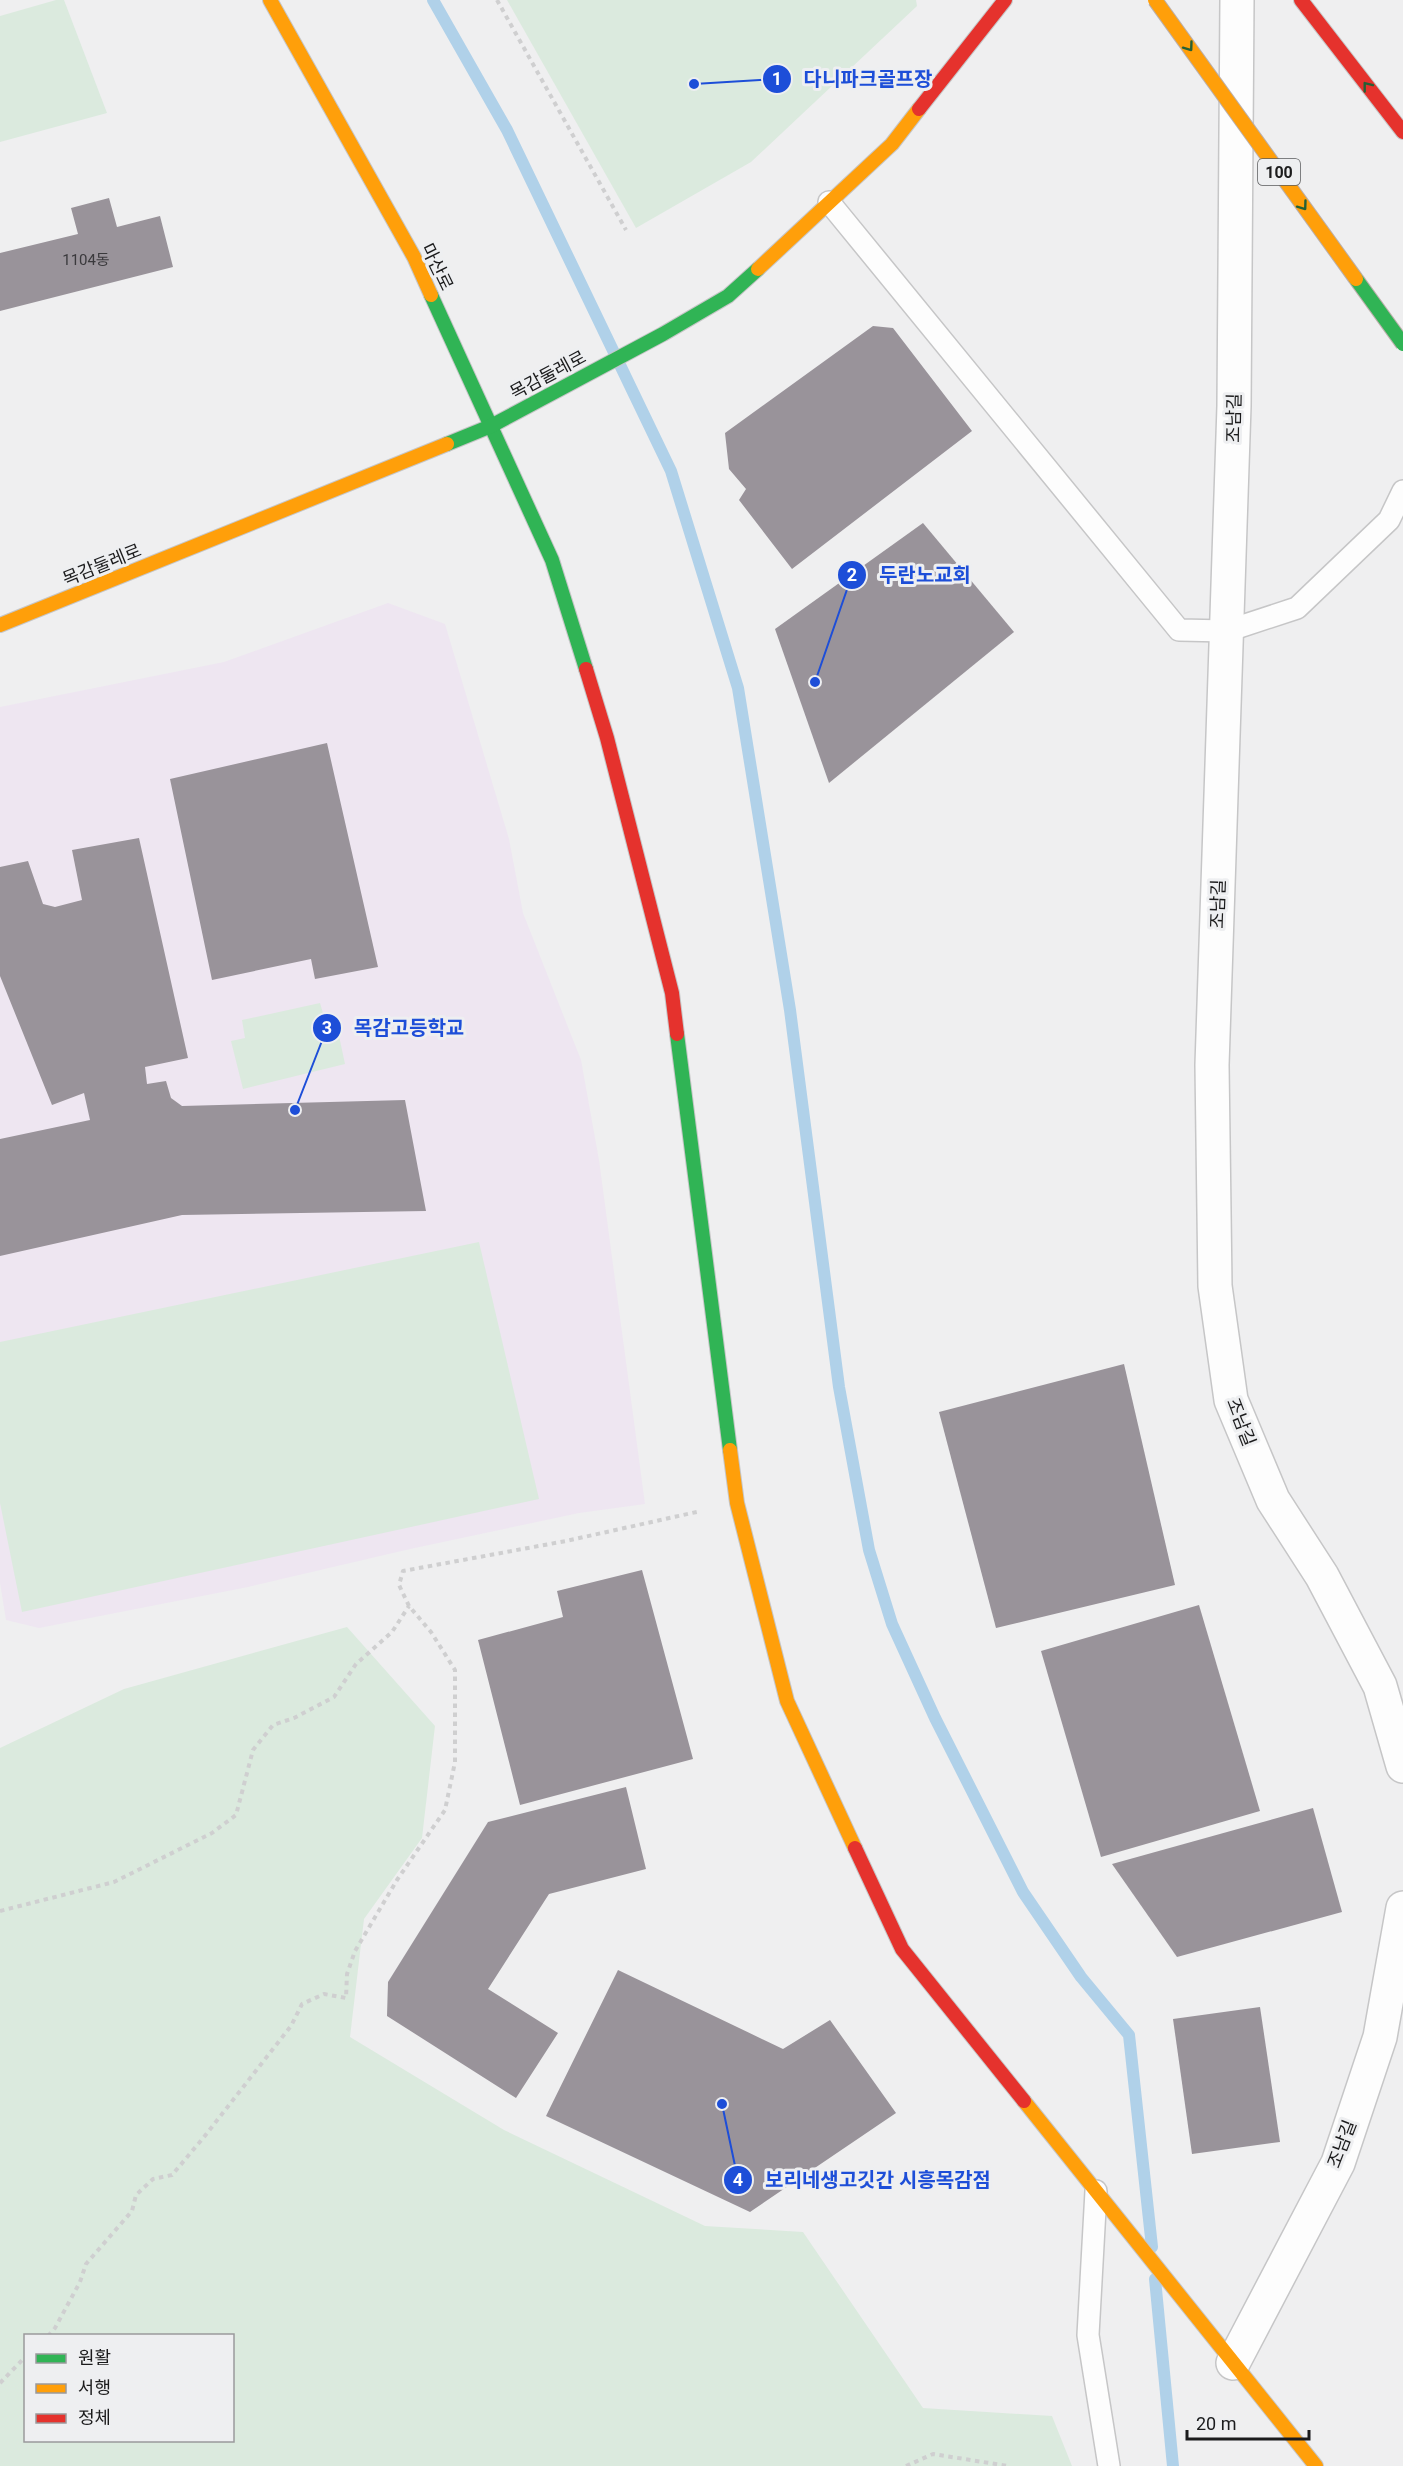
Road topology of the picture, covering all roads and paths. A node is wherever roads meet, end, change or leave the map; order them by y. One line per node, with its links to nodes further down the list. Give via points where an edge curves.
1 (270, 0): 11 (main road, 마산로, via 414,257)
2 (497, 0): 9 (path)
3 (1005, 0): 8 (main road, 목감둘레로, via 892,144)
4 (1155, 0): 10 (main road, 100, one-way to 10, bridge)
5 (1237, 0): 14 (street, 조남길, via 1234,406)
6 (1301, 0): 7 (main road, one-way to 6)
7 (1403, 132)
8 (829, 202): 11 (main road, 목감둘레로, via 728,296); 14 (lane, via 1179,630)
9 (626, 230)
10 (1403, 344)
11 (491, 426): 13 (main road, 목감둘레로); 15 (main road, 마산로, via 552,560 607,738 672,993)
12 (1403, 491): 14 (lane, via 1389,520 1297,608)
13 (0, 625)
14 (1227, 631): 17 (street, 조남길, via 1212,1065 1215,1286 1231,1400 1273,1500 1322,1575 1380,1686)
15 (737, 1503): 16 (path, via 567,1541 403,1571 399,1585); 20 (main road, 마산로, via 787,1701 902,1949)
16 (409, 1606): 19 (path, via 393,1632 356,1664 334,1697 273,1725 253,1750 236,1815 212,1833 114,1882); 21 (path, via 455,1670 455,1762 445,1810 355,1951 347,1974 346,1998 324,1994 302,2004 291,2026 231,2106 172,2175 153,2180 136,2195 132,2211 86,2264)
17 (1403, 1766)
18 (1403, 1908): 23 (street, 조남길, via 1380,2037 1338,2163)
19 (0, 1911)
20 (1095, 2191): 23 (main road, 마산로); 27 (lane, via 1088,2334)
21 (50, 2334)
22 (24, 2358): 24 (path)
23 (1233, 2363): 28 (main road, 마산로)
24 (0, 2383)
25 (906, 2466): 26 (path, via 933,2454)
26 (1008, 2466)
27 (1109, 2466)
28 (1316, 2466)

